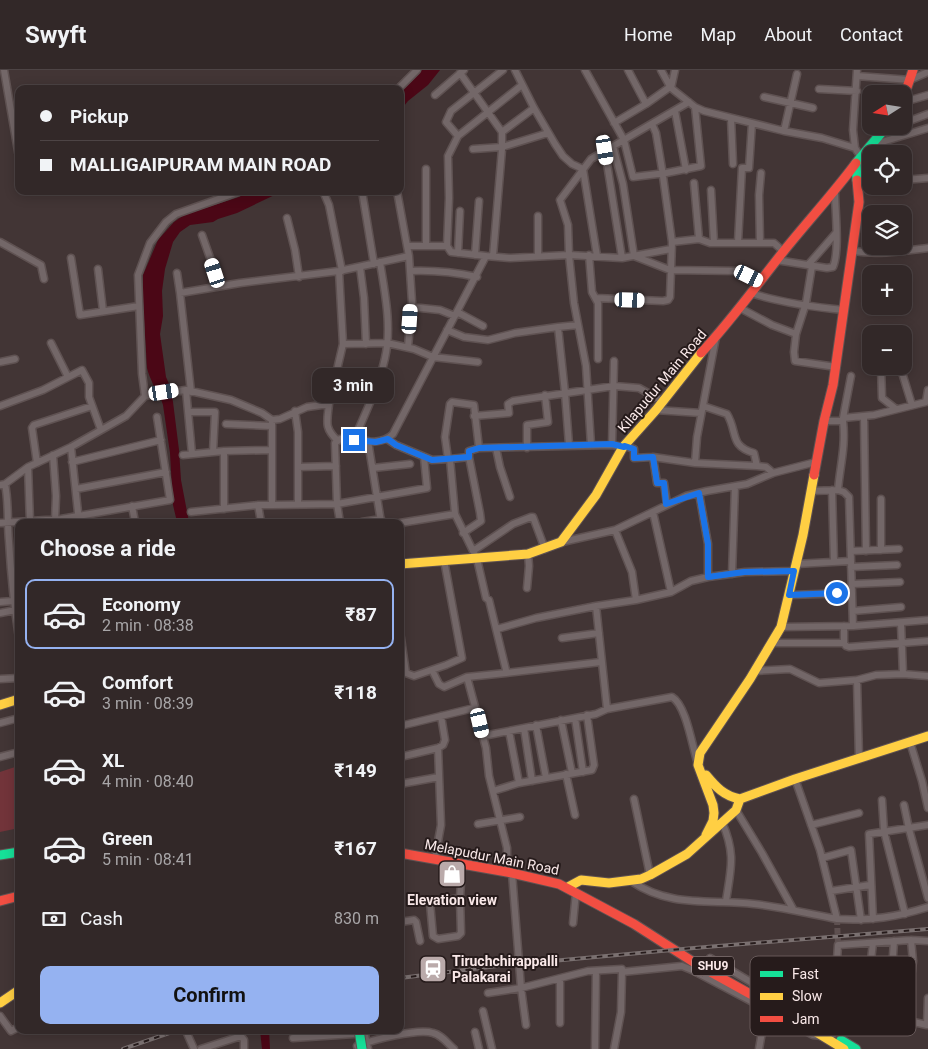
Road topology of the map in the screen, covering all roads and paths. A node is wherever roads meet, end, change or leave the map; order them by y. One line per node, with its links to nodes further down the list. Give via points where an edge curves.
1 (4, 70): 44 (street)
2 (417, 70): 15 (street)
3 (503, 70): 21 (street)
4 (515, 70): 16 (street)
5 (585, 70): 37 (street)
6 (628, 70): 28 (street)
7 (661, 70): 18 (street)
8 (675, 70): 18 (street)
9 (913, 70): 14 (main road)
10 (462, 72): 21 (street); 22 (street)
11 (928, 72): 14 (street)
12 (857, 73): 14 (street); 20 (street)
13 (797, 74): 27 (street)
14 (910, 80): 17 (main road)
15 (402, 85)
16 (522, 85): 30 (street); 33 (street)
17 (908, 85)
18 (671, 88): 26 (street); 28 (street)
19 (819, 89): 20 (street)
20 (856, 91): 51 (street)
21 (474, 92): 33 (street); 46 (street, via 451,111 446,122)
22 (435, 94)
23 (928, 95): 25 (street)
24 (764, 96): 27 (street)
25 (912, 100)
26 (689, 102): 29 (street); 32 (street)
27 (790, 103): 31 (street); 41 (street)
28 (646, 104): 37 (street)
29 (695, 107): 35 (street); 59 (street, via 702,163)
30 (534, 108): 42 (street); 43 (street)
31 (813, 108)
32 (675, 111): 39 (street); 59 (street)
33 (488, 112): 42 (street); 46 (street)
34 (928, 114): 36 (street)
35 (731, 118): 38 (street); 56 (street)
36 (912, 120)
37 (614, 123): 47 (street)
38 (752, 123): 41 (street); 81 (street, via 749,168 742,168)
39 (652, 124): 47 (street); 61 (street)
40 (928, 128): 48 (street)
41 (784, 131): 51 (street)
42 (502, 132): 50 (street)
43 (548, 133): 50 (street); 58 (street, via 563,156)
44 (15, 134)
45 (881, 135): 48 (main road, Kilapudur Main Road)
46 (458, 136): 86 (street, via 448,156)
47 (624, 140): 49 (street); 61 (street, via 633,177)
48 (872, 145)
49 (613, 146): 53 (street); 99 (street, via 623,184)
50 (502, 147): 52 (street); 96 (street)
51 (855, 148): 55 (street)
52 (473, 149)
53 (605, 150): 58 (street); 101 (street)
54 (862, 157): 55 (main road, Kilapudur Main Road)
55 (859, 160): 66 (main road); 68 (main road, Kilapudur Main Road)
56 (733, 164)
57 (426, 169): 85 (street)
58 (582, 169): 93 (street, via 560,200 568,225); 98 (street)
59 (686, 170): 61 (street)
60 (761, 173): 83 (street)
61 (662, 174): 87 (street)
62 (928, 178): 63 (street)
63 (912, 179)
64 (694, 182): 79 (street)
65 (862, 186): 66 (street)
66 (859, 187): 90 (main road)
67 (711, 190): 82 (street)
68 (835, 192): 77 (street); 89 (main road, Kilapudur Main Road)
69 (230, 195): 119 (street, via 176,214 166,222 150,243 138,275)
70 (325, 195): 108 (street)
71 (363, 195): 103 (street)
72 (398, 195): 84 (street)
73 (478, 201): 92 (street)
74 (460, 211): 91 (street)
75 (538, 216): 97 (street)
76 (287, 218): 111 (street)
77 (836, 234): 104 (street); 104 (street, via 833,267)
78 (202, 235): 115 (street)
79 (699, 239): 82 (street); 87 (street)
80 (0, 242): 113 (street, via 41,265)
81 (738, 242): 82 (street); 83 (street)
82 (714, 243)
83 (760, 243): 89 (street, via 774,243)
84 (407, 246): 85 (street); 95 (street)
85 (426, 246): 86 (street)
86 (447, 246): 91 (street, via 451,252)
87 (671, 246): 99 (street); 107 (street)
88 (928, 248): 90 (street, via 888,253)
89 (783, 251): 102 (main road, Kilapudur Main Road)
90 (853, 251): 123 (main road)
91 (458, 253): 92 (street)
92 (475, 255): 96 (street)
93 (569, 255): 94 (street); 97 (street); 126 (street)
94 (589, 255): 98 (street); 118 (street, via 592,292)
95 (409, 256): 103 (street); 109 (street)
96 (490, 256): 97 (street); 112 (street)
97 (538, 256)
98 (597, 256): 101 (street)
99 (634, 256): 101 (street); 107 (street)
100 (72, 258): 124 (street, via 80,315)
101 (622, 258)
102 (776, 260): 104 (street); 114 (main road, Kilapudur Main Road)
103 (377, 263): 105 (street); 133 (street, via 386,297)
104 (810, 265): 120 (street)
105 (360, 267): 108 (street); 135 (street)
106 (98, 269): 124 (street)
107 (670, 270): 114 (street, via 739,271); 118 (street, via 670,297 666,301)
108 (340, 271): 111 (street); 134 (street)
109 (410, 271): 112 (street, via 458,272); 121 (street)
110 (177, 273): 116 (street)
111 (299, 277): 115 (street)
112 (477, 277): 125 (street)
113 (44, 279)
114 (759, 281): 117 (main road, Kilapudur Main Road)
115 (220, 286): 116 (street)
116 (180, 293): 151 (street)
117 (751, 293): 120 (street); 122 (main road, Kilapudur Main Road)
118 (596, 298): 139 (street)
119 (139, 306): 124 (street); 153 (street)
120 (805, 306): 123 (street); 130 (street)
121 (411, 307): 125 (street); 136 (street)
122 (740, 308): 130 (street); 131 (main road, Kilapudur Main Road)
123 (844, 310): 143 (main road)
124 (103, 311)
125 (456, 314): 127 (street); 129 (street)
126 (578, 325): 128 (street); 149 (street)
127 (483, 326)
128 (558, 327): 129 (street, via 482,340); 152 (street)
129 (447, 330): 137 (street)
130 (796, 334): 143 (street, via 795,361)
131 (716, 337): 155 (main road, Kilapudur Main Road); 163 (street)
132 (51, 343): 147 (street)
133 (387, 343): 135 (street); 136 (street); 176 (street, via 381,373)
134 (343, 344): 135 (street); 157 (street)
135 (366, 344)
136 (408, 348): 137 (street)
137 (433, 357): 142 (street); 174 (street)
138 (15, 359): 141 (street)
139 (598, 359)
140 (614, 361): 148 (street)
141 (0, 362)
142 (478, 362)
143 (836, 367): 170 (main road)
144 (881, 375): 161 (street, via 882,398)
145 (903, 375): 158 (street)
146 (851, 376): 169 (street)
147 (68, 377): 159 (street); 160 (street, via 82,370 89,382)
148 (614, 386): 149 (street); 155 (street, via 639,388); 179 (street)
149 (587, 389): 152 (street); 181 (street)
150 (928, 390): 156 (street)
151 (188, 391): 153 (street); 164 (street); 171 (street, via 231,400 262,413)
152 (565, 392): 154 (street); 180 (street)
153 (145, 396): 173 (street, via 126,416)
154 (545, 396): 166 (street, via 510,402 509,412); 186 (street, via 548,422 527,425)
155 (662, 401): 162 (main road, Kilapudur Main Road)
156 (927, 402): 158 (street)
157 (329, 404): 165 (street); 177 (street, via 327,426 329,433)
158 (912, 405): 161 (street)
159 (0, 406)
160 (92, 406): 173 (street); 200 (street, via 34,425)
161 (896, 409): 168 (street)
162 (656, 410): 163 (street); 182 (main road, Kilapudur Main Road)
163 (702, 410): 198 (street); 203 (street, via 727,414 736,441 754,453)
164 (188, 412): 189 (street, via 215,412); 190 (street)
165 (295, 412): 171 (street); 205 (street)
166 (474, 416): 184 (street); 196 (street, via 473,404 451,403 445,437)
167 (157, 417): 175 (street)
168 (864, 417): 169 (street); 246 (street)
169 (843, 419): 170 (street); 212 (street, via 844,456)
170 (824, 421): 199 (main road)
171 (272, 423): 172 (street); 188 (street)
172 (226, 424)
173 (101, 430): 183 (street)
174 (388, 439): 178 (street); 193 (street)
175 (161, 440): 197 (street); 207 (street)
176 (354, 440): 177 (street); 178 (street)
177 (338, 441): 202 (street, via 335,443)
178 (368, 441): 206 (street)
179 (612, 444): 181 (street); 182 (street)
180 (569, 445): 181 (street); 186 (street)
181 (591, 445)
182 (624, 446): 195 (street, via 634,449 634,458); 241 (main road, Kilapudur Main Road, via 596,495)
183 (70, 447): 191 (street); 197 (street)
184 (479, 448): 185 (street); 194 (street, via 469,451)
185 (496, 448): 186 (street); 216 (street)
186 (527, 448)
187 (224, 450): 188 (street); 189 (street); 224 (street)
188 (272, 450): 222 (street)
189 (213, 452): 190 (street)
190 (192, 454): 192 (street)
191 (53, 455): 200 (street); 229 (street)
192 (183, 455)
193 (424, 457): 196 (street); 215 (street, via 427,488)
194 (469, 457): 196 (street); 240 (street, via 481,521)
195 (653, 457): 198 (street); 220 (street, via 657,483 664,483)
196 (449, 459): 227 (street)
197 (72, 462): 211 (street)
198 (695, 462): 203 (street)
199 (816, 462): 208 (street); 213 (main road)
200 (37, 463): 204 (street)
201 (410, 464): 206 (street)
202 (336, 466): 205 (street); 219 (street)
203 (757, 466): 208 (street, via 766,467)
204 (28, 467): 209 (street); 228 (street)
205 (298, 467): 218 (street)
206 (373, 468): 215 (street)
207 (166, 472): 211 (street); 223 (street, via 170,500)
208 (773, 473): 210 (street, via 755,482)
209 (2, 484): 235 (street, via 8,501)
210 (735, 486): 214 (street); 255 (street)
211 (76, 489): 230 (street)
212 (835, 490): 213 (street); 245 (street, via 849,497); 250 (street)
213 (812, 492): 254 (main road)
214 (699, 493): 220 (street); 256 (street, via 708,544)
215 (378, 497): 219 (street); 234 (street)
216 (510, 497)
217 (881, 499): 244 (street)
218 (298, 504): 219 (street); 222 (street)
219 (337, 504): 233 (street)
220 (666, 504): 226 (street)
221 (258, 505): 222 (street); 224 (street); 232 (street)
222 (272, 505)
223 (132, 506): 230 (street); 231 (street)
224 (224, 509): 225 (street)
225 (190, 512)
226 (652, 512): 239 (street); 260 (street)
227 (455, 514): 237 (street); 240 (street)
228 (30, 519)
229 (55, 519)
230 (79, 519)
231 (134, 519)
232 (260, 519)
233 (340, 519)
234 (381, 519)
235 (8, 522): 236 (street); 238 (street); 263 (street)
236 (15, 522)
237 (404, 522)
238 (0, 523)
239 (615, 530): 241 (street); 264 (street, via 632,572)
240 (463, 533): 248 (street)
241 (561, 542): 242 (main road, Kilapudur Main Road)
242 (545, 549): 247 (main road, Kilapudur Main Road); 248 (street, via 536,522 531,517 513,524)
243 (899, 549): 244 (street)
244 (881, 550): 246 (street)
245 (851, 551): 246 (street); 252 (street)
246 (866, 551)
247 (528, 554): 248 (main road, Kilapudur Main Road); 259 (street)
248 (475, 555): 249 (main road, Kilapudur Main Road); 276 (street)
249 (444, 560): 251 (main road, Kilapudur Main Road); 285 (street, via 462,658)
250 (834, 562): 252 (street); 254 (street)
251 (404, 564)
252 (851, 564): 253 (street); 258 (street)
253 (897, 565)
254 (795, 567): 255 (street); 262 (main road)
255 (732, 574): 256 (street)
256 (708, 577): 260 (street, via 691,581)
257 (900, 582): 258 (street)
258 (852, 584): 261 (street)
259 (527, 588)
260 (671, 592): 264 (street)
261 (852, 593): 262 (street); 269 (street)
262 (789, 595): 275 (main road)
263 (15, 599): 265 (street); 268 (street)
264 (636, 600): 266 (street)
265 (0, 602)
266 (596, 606): 276 (street); 277 (street)
267 (901, 607): 269 (street)
268 (15, 610): 270 (street)
269 (853, 611): 274 (street)
270 (0, 613)
271 (928, 620): 272 (street)
272 (901, 624): 274 (street); 281 (street)
273 (844, 626): 274 (street); 275 (street); 282 (street)
274 (853, 626)
275 (781, 627): 280 (main road)
276 (497, 629): 287 (street)
277 (599, 633): 278 (street); 284 (street)
278 (562, 638)
279 (928, 642): 281 (street)
280 (773, 643): 282 (street); 286 (main road)
281 (902, 643): 282 (street, via 849,647); 288 (street)
282 (844, 644)
283 (404, 659): 285 (street, via 406,673 414,676)
284 (601, 662): 287 (street); 297 (street)
285 (432, 670): 290 (street, via 444,687)
286 (755, 671): 293 (street, via 790,669 819,683); 316 (main road, via 700,753)
287 (506, 673): 290 (street)
288 (904, 674): 289 (street); 293 (street, via 876,675)
289 (928, 676)
290 (467, 677): 296 (street)
291 (15, 678): 292 (street)
292 (0, 679)
293 (857, 680): 315 (street)
294 (15, 700): 295 (main road)
295 (0, 705)
296 (474, 708): 298 (street); 308 (street)
297 (607, 709): 299 (street); 316 (street, via 672,697 678,700)
298 (441, 716): 304 (street); 311 (street, via 445,740)
299 (587, 716): 300 (street); 317 (street, via 594,768)
300 (575, 718): 302 (street); 317 (street)
301 (15, 719): 303 (street)
302 (561, 720): 305 (street); 318 (street)
303 (0, 723)
304 (404, 725)
305 (536, 725): 306 (street); 320 (street)
306 (524, 728): 307 (street); 322 (street)
307 (509, 732): 308 (street); 324 (street)
308 (483, 736): 325 (street)
309 (928, 736): 310 (main road)
310 (910, 742): 315 (main road); 330 (street)
311 (438, 748): 313 (street); 319 (street)
312 (15, 753): 314 (street)
313 (404, 756)
314 (0, 758)
315 (859, 759): 321 (main road)
316 (698, 765): 327 (main road, via 717,791); 342 (main road, via 713,804 713,821)
317 (583, 772): 318 (street)
318 (569, 774): 320 (street); 333 (street)
319 (439, 777): 323 (street); 346 (street, via 441,825)
320 (546, 778): 322 (street)
321 (795, 779): 327 (main road); 338 (street)
322 (532, 781): 324 (street)
323 (404, 783)
324 (519, 783): 325 (street)
325 (493, 791): 335 (street)
326 (634, 799): 350 (street)
327 (740, 799): 331 (main road)
328 (882, 800): 341 (street)
329 (904, 805): 340 (street)
330 (928, 808)
331 (736, 810): 336 (main road); 362 (street)
332 (859, 813): 338 (street)
333 (575, 815)
334 (520, 816): 335 (street)
335 (500, 820): 337 (street); 349 (street)
336 (722, 822): 342 (main road); 360 (street, via 732,861)
337 (478, 824)
338 (811, 825): 347 (street)
339 (928, 825): 340 (street)
340 (909, 829): 341 (street); 358 (street)
341 (884, 831): 352 (street, via 869,834); 363 (street)
342 (706, 835): 350 (main road, via 687,854)
343 (15, 853): 345 (main road)
344 (404, 854): 346 (main road, Melapudur Main Road / SHU9)
345 (0, 855)
346 (435, 858): 348 (main road, Melapudur Main Road / SHU9)
347 (822, 858): 353 (street, via 851,850); 355 (street)
348 (462, 865): 349 (main road, Melapudur Main Road / SHU9); 357 (street)
349 (510, 872): 354 (main road, Melapudur Main Road / SHU9); 383 (street)
350 (650, 875): 351 (main road)
351 (632, 881): 354 (main road, via 581,880); 360 (street, via 658,895 677,900)
352 (870, 884): 353 (street); 365 (street)
353 (855, 887): 355 (street); 366 (street)
354 (572, 890): 368 (street); 386 (main road, Melapudur Main Road / SHU9)
355 (831, 891): 364 (street)
356 (15, 897): 359 (main road)
357 (460, 898): 357 (street, via 460,935 435,938 430,903)
358 (928, 898)
359 (0, 901)
360 (726, 901): 362 (street)
361 (928, 907): 363 (street)
362 (793, 909): 364 (street)
363 (905, 914): 365 (street)
364 (837, 919): 366 (street)
365 (873, 919): 366 (street)
366 (861, 920)
367 (404, 921): 371 (street, via 416,922)
368 (574, 923)
369 (911, 940): 370 (street); 372 (street); 377 (street)
370 (928, 940)
371 (420, 941)
372 (894, 941): 373 (street); 376 (street)
373 (873, 943): 374 (street, via 838,945); 375 (street)
374 (837, 956)
375 (871, 956)
376 (893, 956)
377 (913, 956)
378 (596, 971): 379 (street, via 622,969); 381 (street); 412 (street)
379 (622, 972): 380 (street, via 682,966); 413 (street)
380 (699, 974): 382 (street, bridge, via 710,958); 388 (street)
381 (560, 979): 383 (street); 393 (street)
382 (750, 982)
383 (521, 988): 385 (street); 394 (street)
384 (15, 993): 389 (main road)
385 (488, 993)
386 (750, 995)
387 (928, 998): 392 (street, via 927,1025)
388 (750, 1001)
389 (0, 1003)
390 (483, 1011): 411 (street)
391 (0, 1016): 395 (street, via 11,1031)
392 (916, 1022)
393 (560, 1023)
394 (526, 1024)
395 (15, 1029)
396 (475, 1032): 410 (street)
397 (187, 1034): 407 (street)
398 (330, 1034): 403 (street)
399 (356, 1034): 405 (main road, bridge)
400 (364, 1034): 405 (street)
401 (761, 1036): 414 (street)
402 (814, 1036): 404 (street)
403 (292, 1038)
404 (830, 1041): 415 (main road, Melapudur Main Road / SHU9); 416 (main road, Melapudur Main Road / SHU9)
405 (362, 1047): 406 (street, via 420,1031 440,1036)
406 (452, 1048)
407 (194, 1049)
408 (201, 1049): 409 (street, via 241,1036)
409 (244, 1049)
410 (479, 1049)
411 (492, 1049)
412 (595, 1049)
413 (614, 1049)
414 (759, 1049)
415 (844, 1049)
416 (856, 1049)

